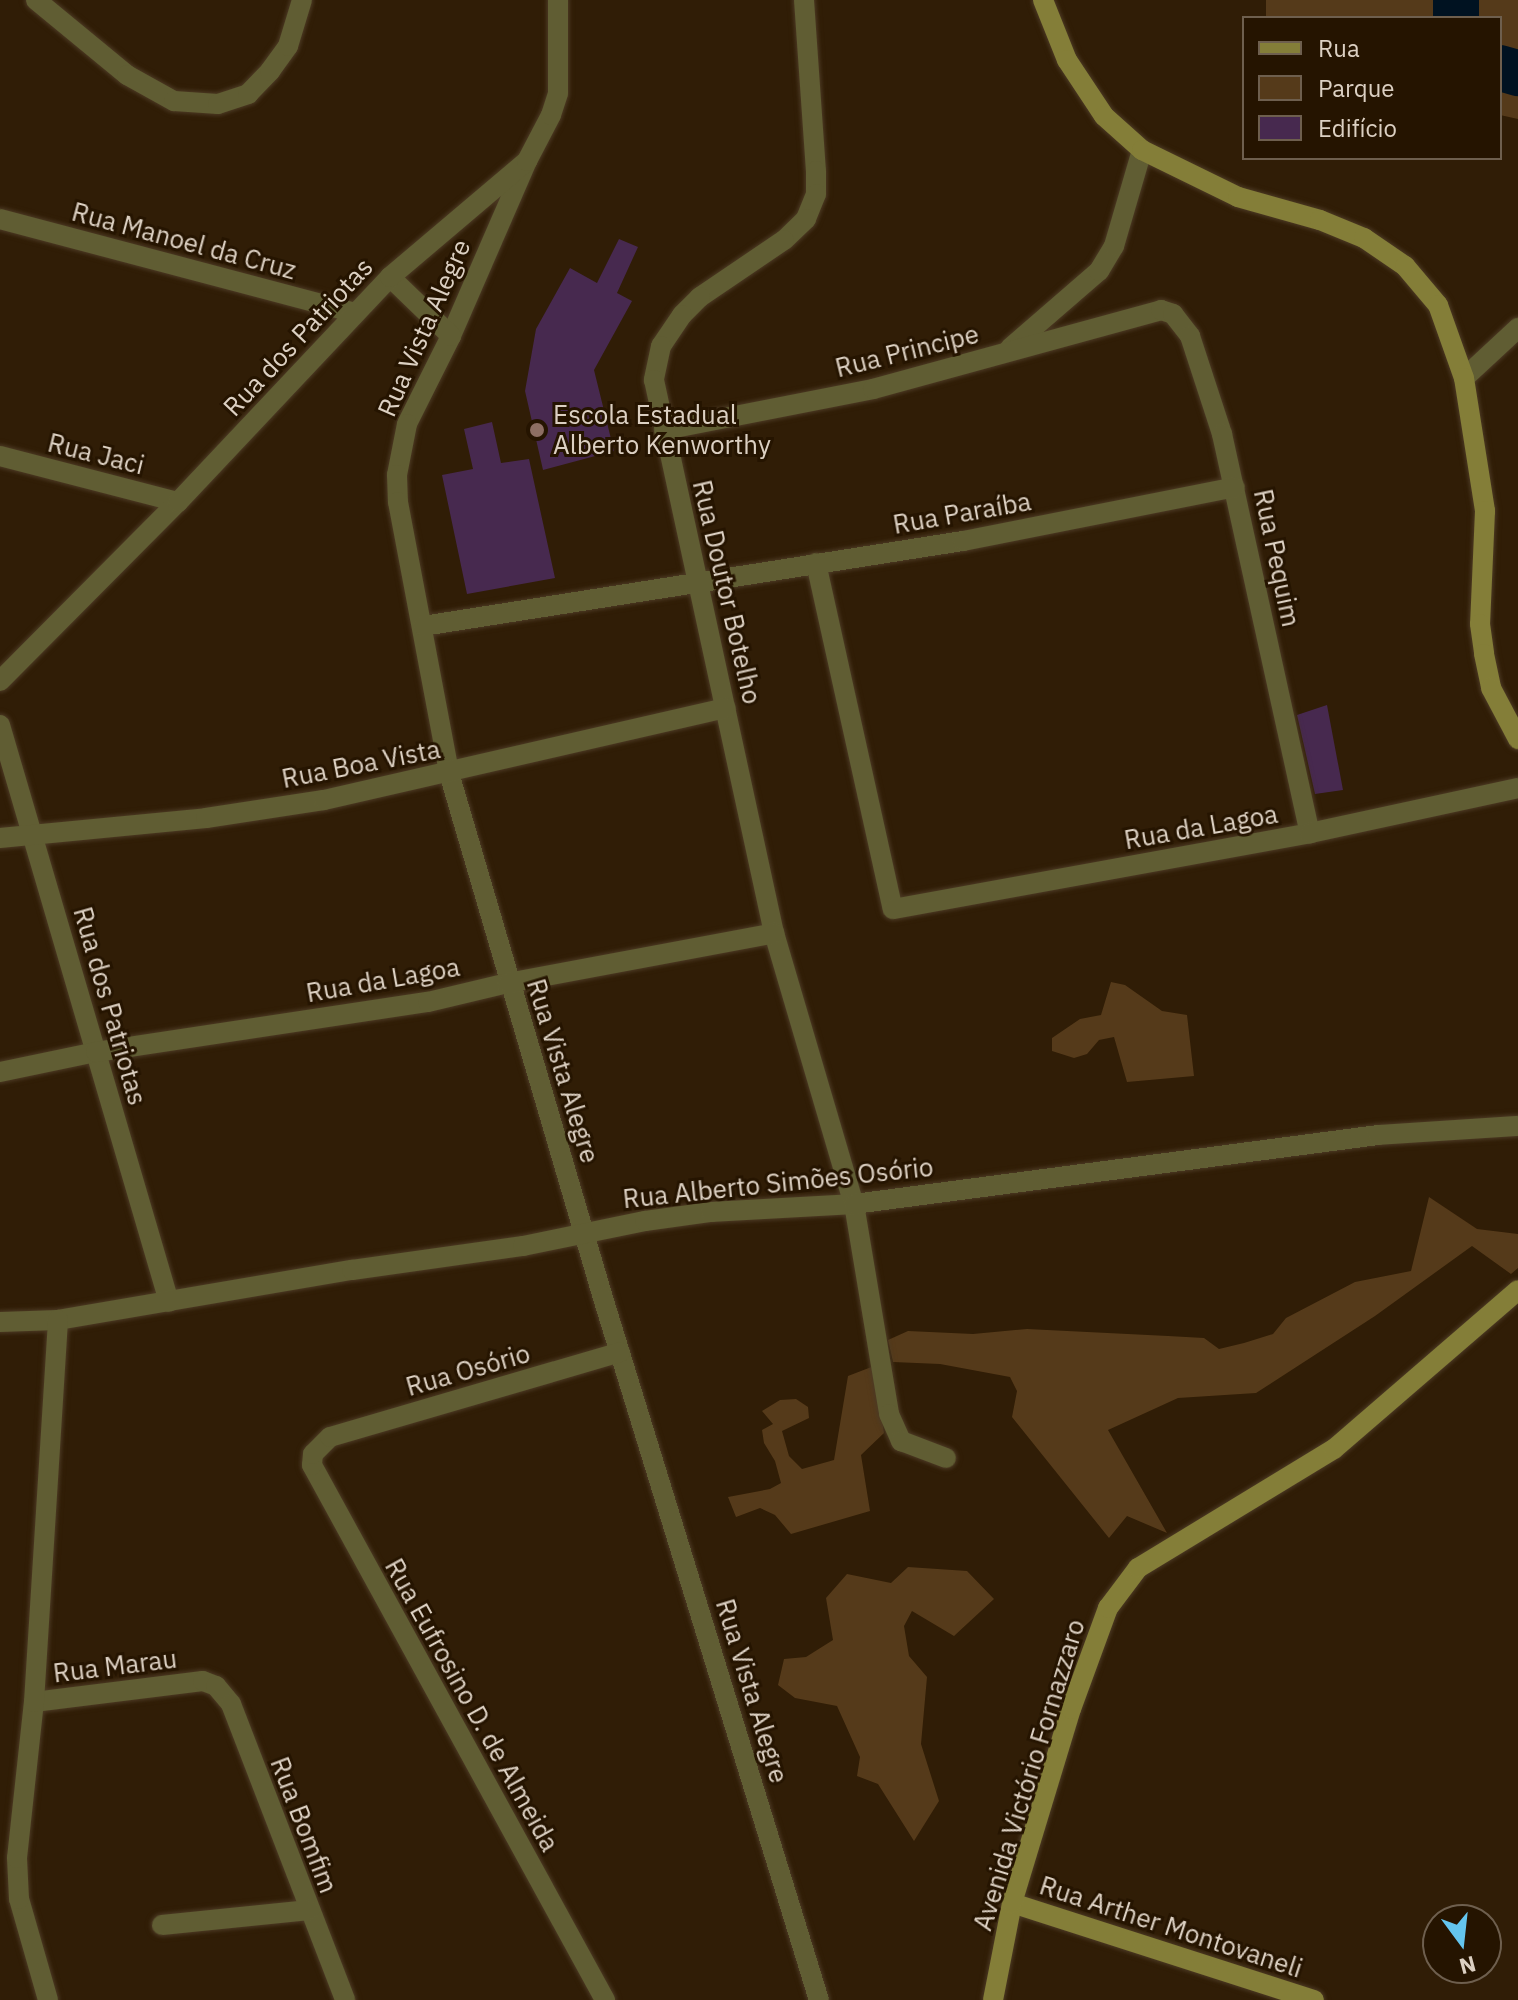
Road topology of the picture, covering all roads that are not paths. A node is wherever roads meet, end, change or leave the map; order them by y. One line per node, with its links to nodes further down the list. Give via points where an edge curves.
1 (36, 0): 2 (street, via 127,75 174,101 218,104 248,94 270,71 288,46)
2 (302, 0)
3 (558, 0): 7 (street, Rua dos Patriotas, via 558,93)
4 (804, 0): 16 (street, Rua Doutor Botelho, via 816,194 806,219 784,240 700,297 672,326 661,346 654,380)
5 (1043, 0): 6 (street, via 1067,60 1104,116)
6 (1142, 150): 14 (street, via 1114,246 1099,271); 15 (street, via 1238,197 1364,238 1405,266 1438,305)
7 (527, 161): 9 (street, Rua dos Patriotas); 13 (street, Rua Vista Alegre)
8 (0, 219): 11 (street, Rua Manoel da Cruz)
9 (390, 277): 11 (street, Rua dos Patriotas); 13 (street)
10 (1161, 310): 14 (street, Rua Principe); 18 (street, Rua Pequim, via 1173,314 1190,336)
11 (355, 313): 19 (street, Rua dos Patriotas)
12 (1518, 328): 15 (street)
13 (451, 336): 22 (street, Rua Vista Alegre, via 407,424 397,475)
14 (1004, 353): 16 (street, Rua Principe, via 873,389)
15 (1464, 378): 26 (street, via 1485,511 1480,624 1484,654 1491,688)
16 (664, 430): 21 (street, Rua Doutor Botelho)
17 (0, 456): 19 (street, Rua Jaci)
18 (1235, 487): 20 (street, Rua Paraíba, via 963,541); 30 (street, Rua Pequim)
19 (178, 502): 23 (street, Rua dos Patriotas)
20 (816, 563): 21 (street, Rua Paraíba); 30 (street, Rua da Lagoa, via 893,909)
21 (697, 580): 22 (street, Rua Paraíba); 24 (street, Rua Doutor Botelho)
22 (423, 626): 27 (street, Rua Vista Alegre)
23 (0, 681)
24 (726, 708): 27 (street, Rua Boa Vista); 32 (street, Rua Doutor Botelho)
25 (0, 725): 29 (street, Rua dos Patriotas)
26 (1518, 739)
27 (449, 773): 29 (street, Rua Boa Vista, via 206,818); 33 (street, Rua Vista Alegre)
28 (1518, 788): 30 (street, Rua da Lagoa)
29 (33, 832): 31 (street, Rua Boa Vista); 34 (street, Rua dos Patriotas)
30 (1310, 833)
31 (0, 838)
32 (774, 933): 33 (street, Rua da Lagoa); 37 (street, Rua Doutor Botelho)
33 (508, 983): 34 (street, Rua da Lagoa, via 428,1002); 38 (street, Rua Vista Alegre)
34 (96, 1052): 35 (street, Rua da Lagoa); 40 (street, Rua dos Patriotas)
35 (0, 1072)
36 (1518, 1126): 37 (street, Rua Alberto Simões Osório, via 1378,1135)
37 (854, 1204): 38 (street, Rua Alberto Simões Osório, via 711,1212); 45 (street, Rua Doutor Botelho, via 893,1429 901,1441)
38 (586, 1233): 40 (street, Rua Alberto Simões Osório); 43 (street, Rua Vista Alegre)
39 (1518, 1290): 48 (street, Avenida Victório Fornazzaro, via 1334,1449 1138,1568 1108,1608 1094,1641)
40 (169, 1302): 41 (street, Rua Alberto Simões Osório)
41 (58, 1320): 42 (street, Rua Alberto Simões Osório); 47 (street)
42 (0, 1322)
43 (620, 1352): 44 (street, Rua Osório); 54 (street, Rua Vista Alegre)
44 (330, 1437): 53 (street, Rua Eufrosino D. de Almeida, via 313,1454 315,1473)
45 (946, 1458)
46 (203, 1681): 47 (street, Rua Marau); 49 (street, Rua Bomfim, via 216,1686 231,1704)
47 (34, 1702): 51 (street, via 17,1871 29,1942)
48 (1012, 1903): 55 (street, Avenida Victório Fornazzaro); 56 (street, Rua Arther Montovaneli)
49 (309, 1910): 50 (street); 52 (street, Rua Bomfim)
50 (162, 1925)
51 (48, 2000)
52 (345, 2000)
53 (605, 2000)
54 (819, 2000)
55 (993, 2000)
56 (1314, 2000)

